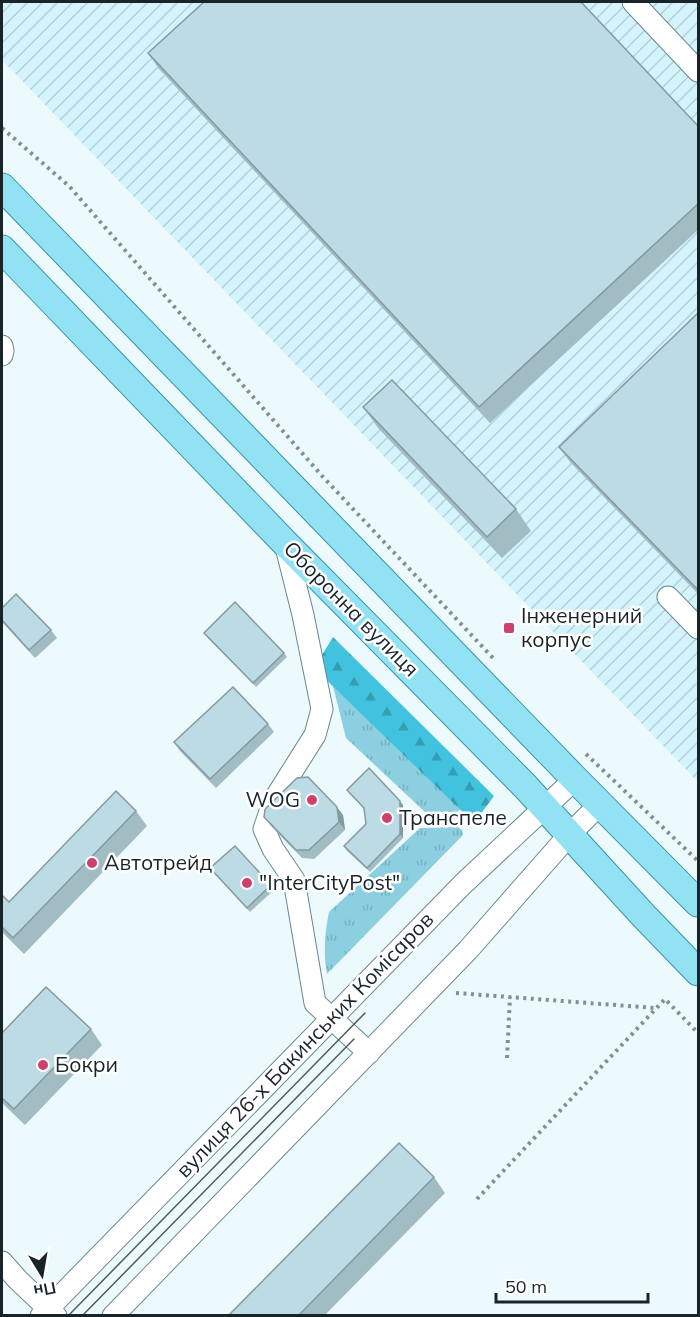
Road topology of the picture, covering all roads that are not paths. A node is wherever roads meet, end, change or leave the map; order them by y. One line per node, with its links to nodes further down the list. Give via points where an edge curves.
1 (633, 2): 2 (street)
2 (699, 71)
3 (2, 187): 10 (main road, Оборонна вулиця)
4 (2, 249): 7 (main road, Оборонна вулиця)
5 (2, 346): 6 (street)
6 (2, 355)
7 (285, 543): 12 (main road, Оборонна вулиця); 16 (street, via 322,709 315,735 274,800 264,828 294,880 315,1003)
8 (668, 597): 9 (street)
9 (699, 627)
10 (574, 780): 11 (main road, Оборонна вулиця); 12 (street, вулиця 26-х Бакинських Комісаров)
11 (599, 805): 13 (street); 14 (main road, Оборонна вулиця)
12 (546, 807): 13 (main road, Оборонна вулиця); 16 (street, вулиця 26-х Бакинських Комісаров, via 463,884)
13 (570, 834): 15 (main road, Оборонна вулиця); 17 (street, via 468,950)
14 (698, 901)
15 (699, 972)
16 (332, 1017): 17 (street); 19 (street, вулиця 26-х Бакинських Комісаров)
17 (369, 1053): 20 (street)
18 (2, 1262): 19 (street)
19 (49, 1313)
20 (113, 1316)

